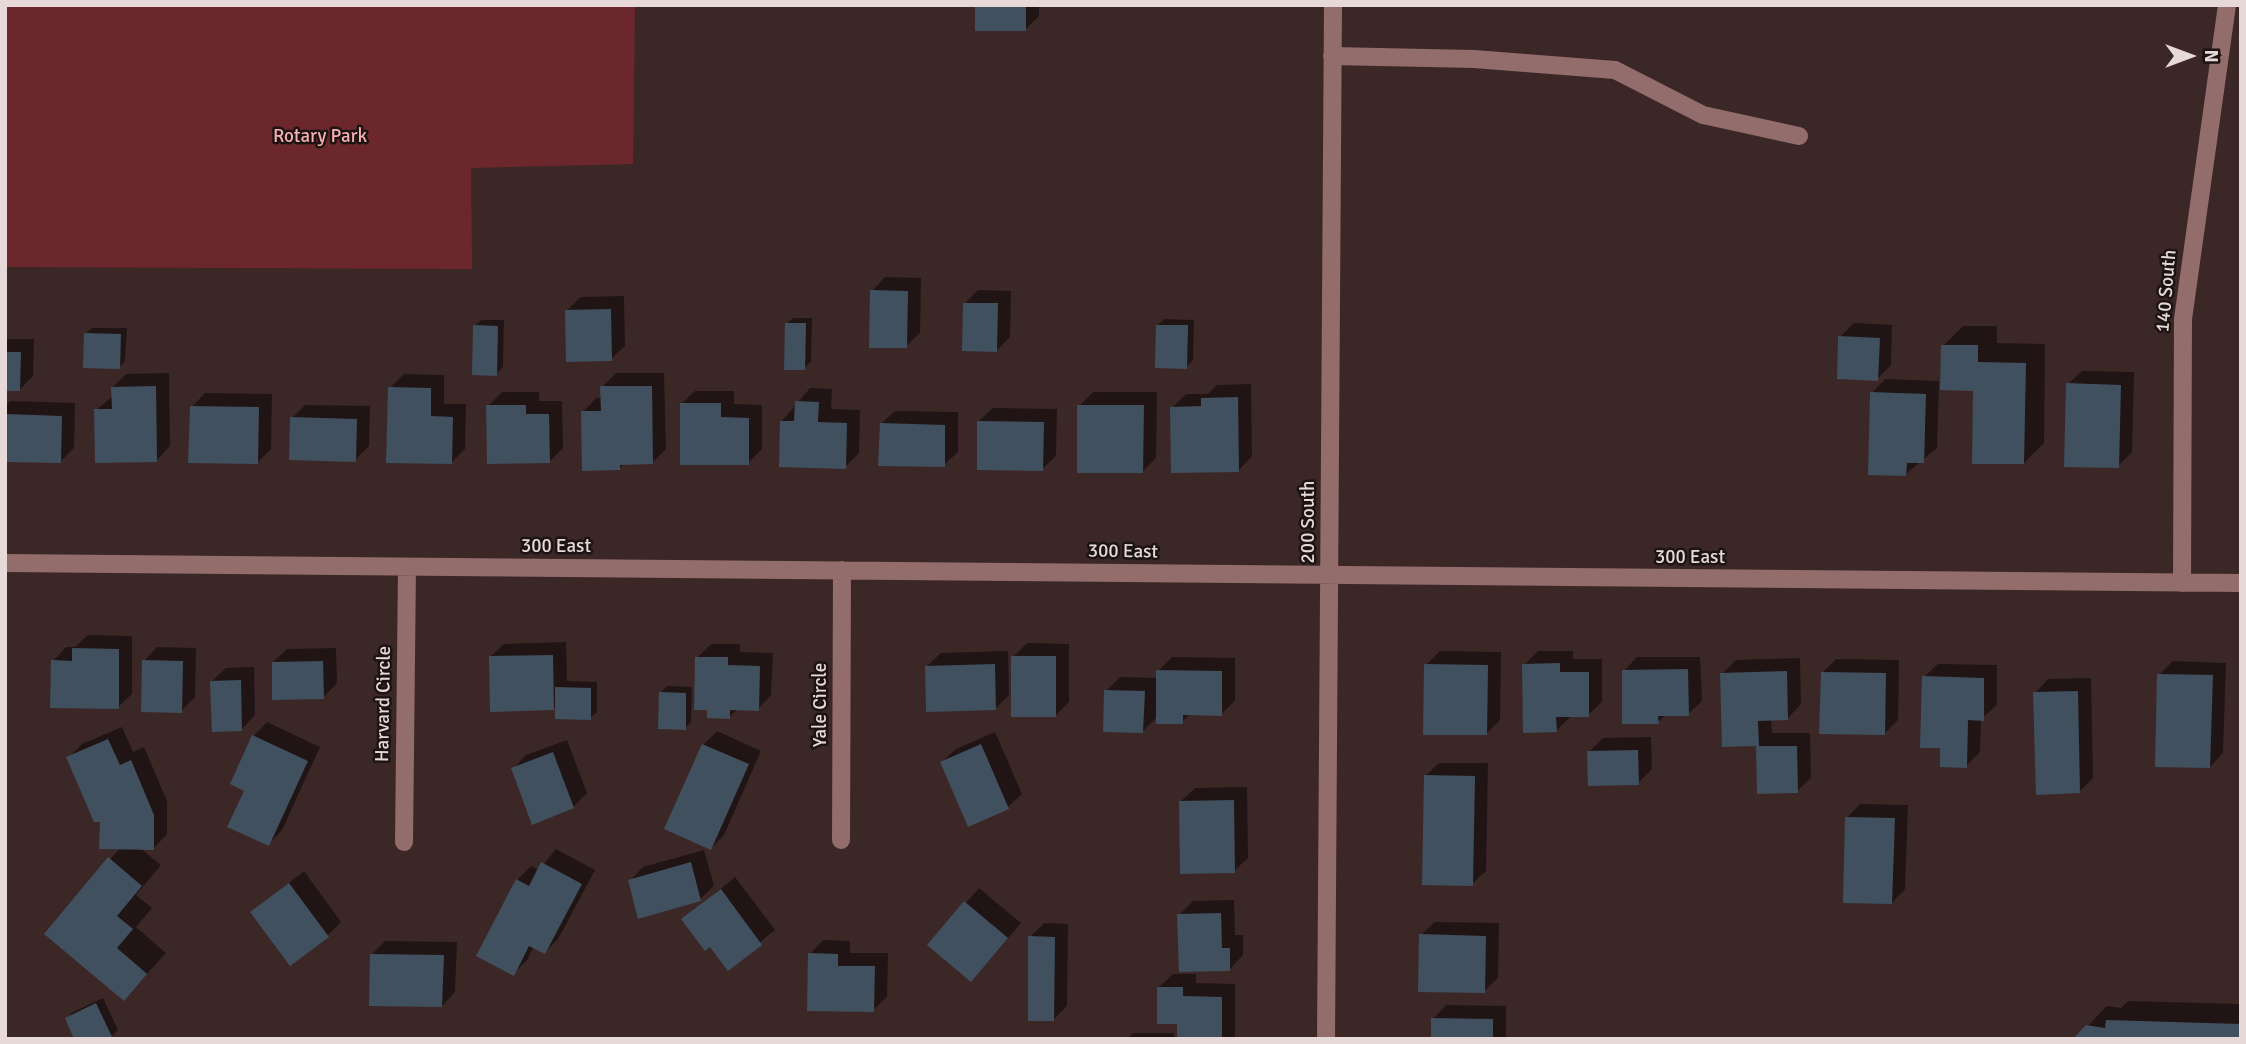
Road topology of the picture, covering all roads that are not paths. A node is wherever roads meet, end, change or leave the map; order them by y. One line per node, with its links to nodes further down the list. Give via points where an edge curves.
1 (1333, 5): 3 (street, 200 South)
2 (2227, 5): 9 (street, 140 South, via 2183,319)
3 (1332, 56): 4 (street, via 1474,59 1615,70 1703,115); 8 (street, 200 South)
4 (1799, 136)
5 (5, 563): 6 (street, 300 East)
6 (407, 567): 7 (street, 300 East); 12 (street, Harvard Circle)
7 (842, 570): 8 (street, 300 East); 11 (street, Yale Circle)
8 (1329, 576): 9 (street, 300 East); 13 (street, 200 South)
9 (2182, 583): 10 (street, 300 East)
10 (2241, 583)
11 (841, 840)
12 (404, 842)
13 (1326, 1039)

